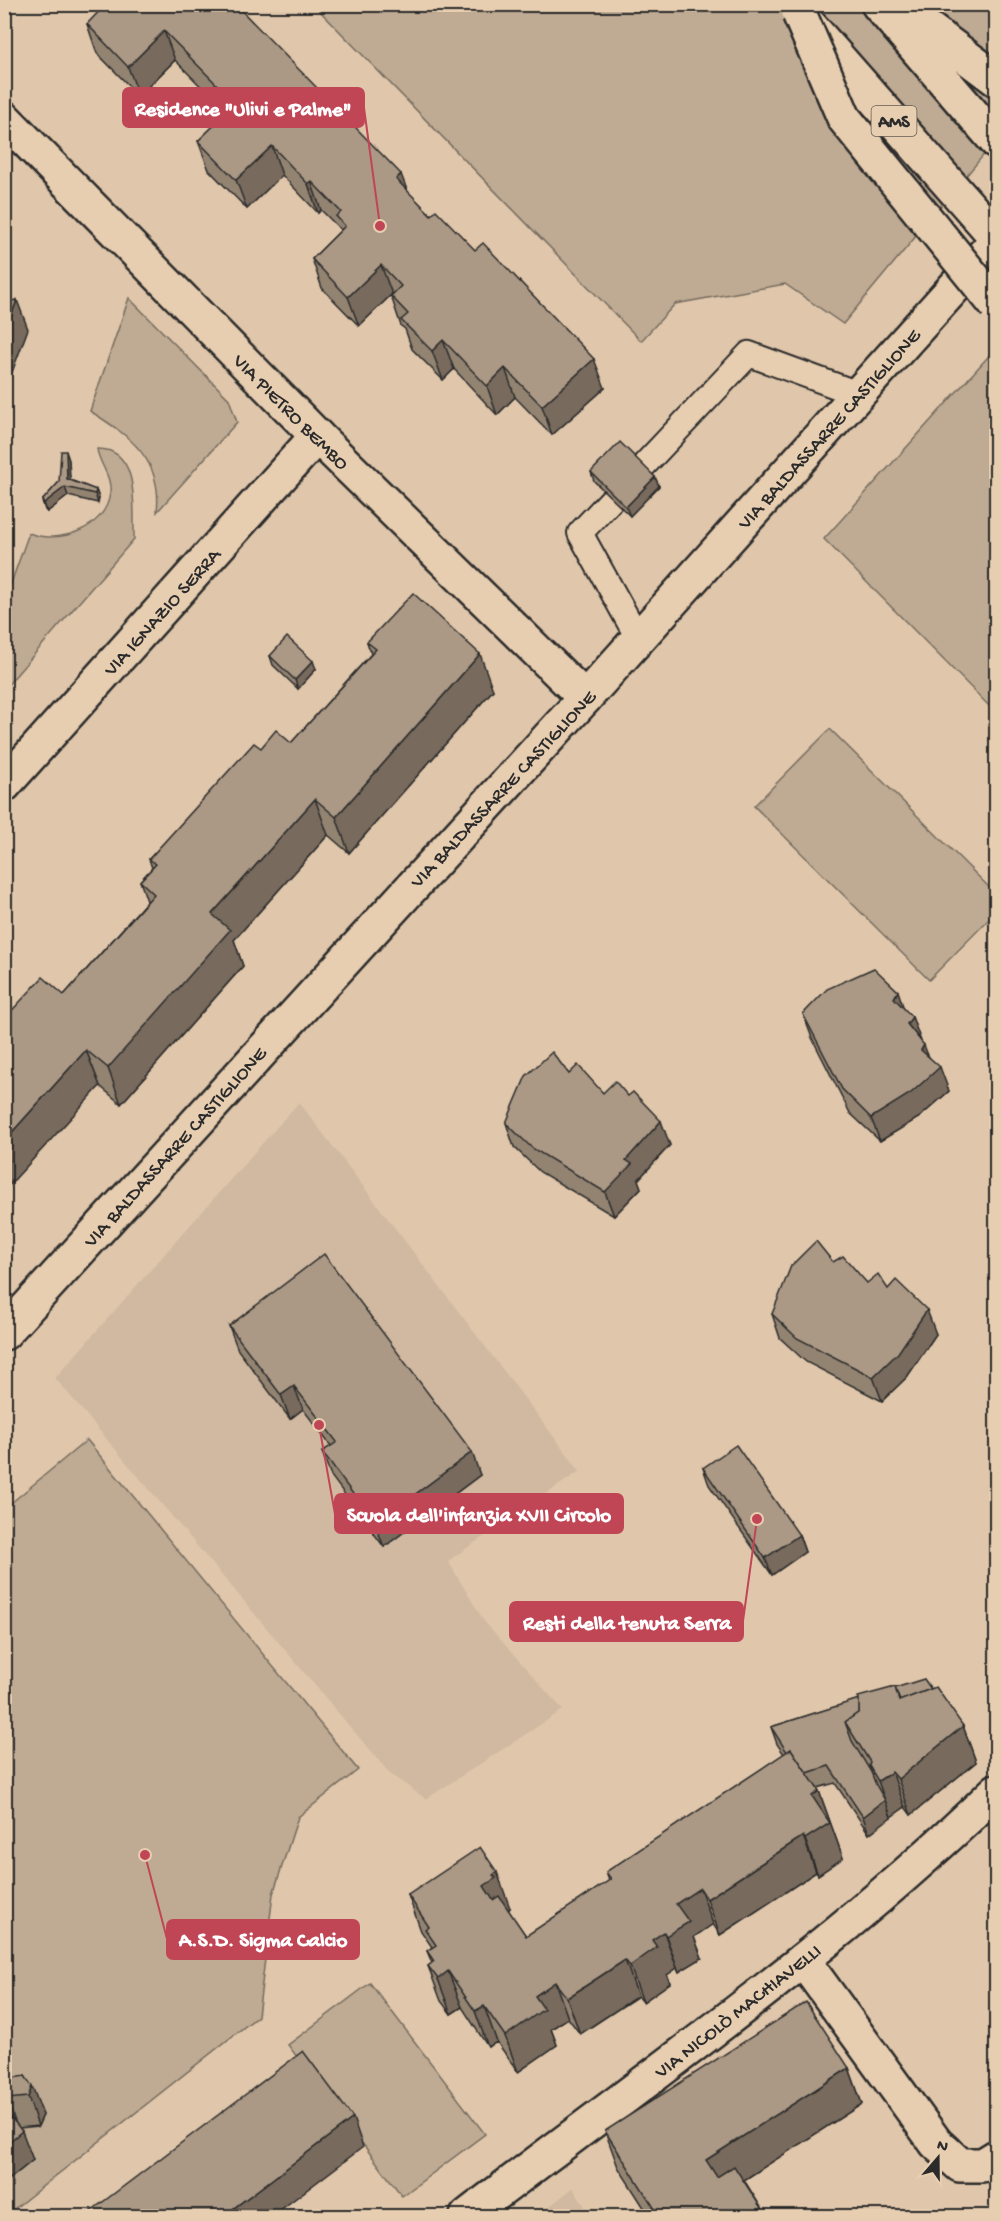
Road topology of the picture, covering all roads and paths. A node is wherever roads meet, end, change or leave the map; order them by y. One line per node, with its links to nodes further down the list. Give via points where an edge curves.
1 (878, 4): 6 (main road)
2 (896, 4): 4 (main road)
3 (795, 9): 7 (main road, AMS); 8 (main road, bridge, via 844,118)
4 (996, 79)
5 (4, 118): 10 (main road, VIA PIETRO BEMBO)
6 (996, 141)
7 (996, 239): 9 (main road, VIA BALDASSARRE CASTIGLIONE)
8 (996, 305)
9 (858, 394): 11 (main road, VIA BALDASSARRE CASTIGLIONE); 11 (lane, via 749,354 580,533)
10 (317, 436): 12 (main road, VIA PIETRO BEMBO); 13 (main road, VIA IGNAZIO SERRA)
11 (638, 638): 12 (main road, VIA BALDASSARRE CASTIGLIONE)
12 (585, 698): 14 (main road, VIA BALDASSARRE CASTIGLIONE)
13 (4, 785)
14 (4, 1333)
15 (996, 1791): 16 (main road, VIA NICOLÒ MACHIAVELLI, via 936,1851)
16 (803, 1960): 17 (main road, via 936,2143 960,2165 983,2165); 18 (main road, VIA NICOLÒ MACHIAVELLI)
17 (996, 2157)
18 (467, 2217)

